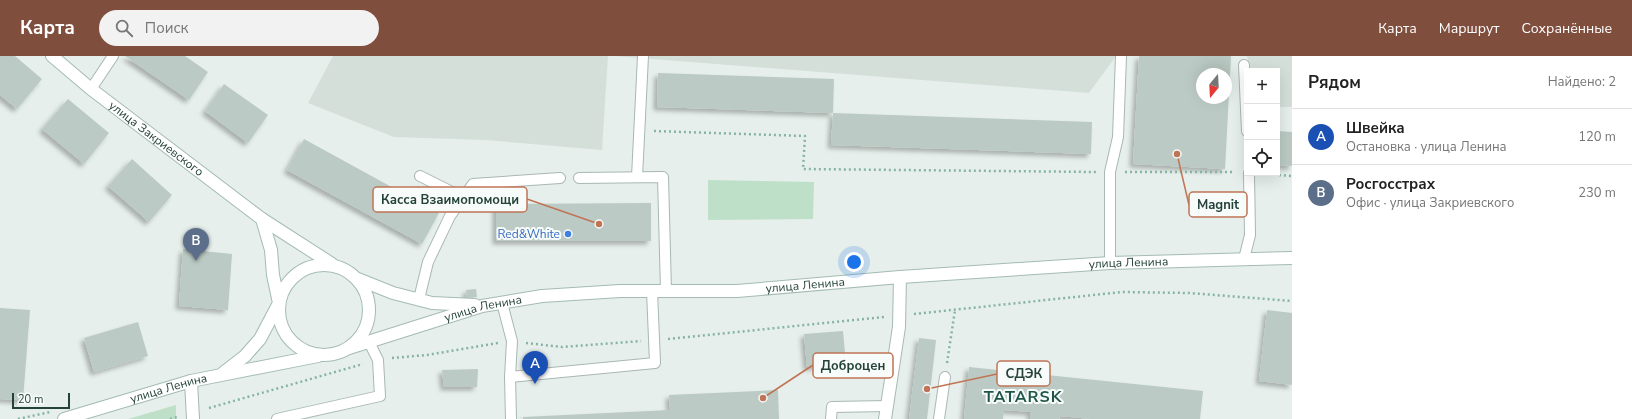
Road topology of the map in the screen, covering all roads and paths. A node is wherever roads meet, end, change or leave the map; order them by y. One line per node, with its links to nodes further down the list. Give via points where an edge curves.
1 (52, 56): 6 (main road, улица Закриевского)
2 (113, 56): 6 (lane)
3 (643, 56): 8 (lane)
4 (1121, 56): 9 (lane, via 1118,137)
5 (1244, 65): 7 (lane)
6 (91, 88): 19 (main road, улица Закриевского)
7 (1246, 104)
8 (640, 130): 9 (path, via 805,136 803,169); 15 (lane)
9 (1110, 172): 10 (path); 22 (lane)
10 (1244, 173)
11 (1280, 175): 14 (path)
12 (420, 176): 18 (lane)
13 (1244, 176): 21 (lane, via 1250,235)
14 (1292, 176)
15 (637, 177): 17 (lane); 27 (lane, via 663,177)
16 (560, 178): 18 (lane, via 473,184)
17 (579, 178)
18 (464, 198): 28 (lane, via 450,216 428,262)
19 (262, 219): 23 (main road, улица Закриевского); 30 (main road, via 271,250)
20 (1292, 258): 21 (main road, улица Ленина)
21 (1244, 259): 22 (main road, улица Ленина)
22 (1110, 263): 24 (main road, улица Ленина)
23 (332, 264): 25 (main road, улица Ленина, via 346,270); 30 (main road, улица Ленина, via 317,264 292,277 283,289)
24 (900, 277): 27 (main road, улица Ленина, via 737,292); 34 (main road)
25 (358, 280): 28 (main road, via 393,293); 38 (main road, улица Ленина, via 367,293 370,308 368,324)
26 (652, 291): 27 (main road, улица Ленина); 31 (main road, улица Ленина, via 542,296); 36 (lane)
27 (666, 291)
28 (419, 299): 32 (main road)
29 (1292, 301): 33 (path, via 1189,293 1122,292)
30 (279, 303): 39 (main road, улица Ленина, via 279,318 284,332 294,344 307,352); 43 (main road, via 260,339 245,356 222,374)
31 (502, 303): 32 (main road, улица Ленина); 35 (lane)
32 (482, 306): 37 (main road, улица Ленина)
33 (955, 310): 34 (path); 42 (path)
34 (899, 316): 36 (path); 44 (main road)
35 (512, 340): 36 (path, via 562,348); 40 (path, via 427,355); 41 (lane)
36 (654, 340): 41 (lane, via 655,363)
37 (369, 342): 38 (main road, улица Ленина); 40 (lane)
38 (349, 348): 39 (main road, улица Ленина, via 336,354)
39 (322, 355): 43 (main road, улица Ленина)
40 (378, 360): 45 (path); 46 (lane, via 380,396)
41 (510, 376): 50 (lane)
42 (945, 377): 53 (lane)
43 (191, 381): 45 (main road); 47 (main road, улица Ленина)
44 (887, 406): 51 (lane, via 832,407); 52 (main road)
45 (193, 415): 48 (path)
46 (312, 415): 49 (lane)
47 (64, 419)
48 (170, 419)
49 (277, 419)
50 (511, 419)
51 (831, 419)
52 (885, 419)
53 (939, 419)

